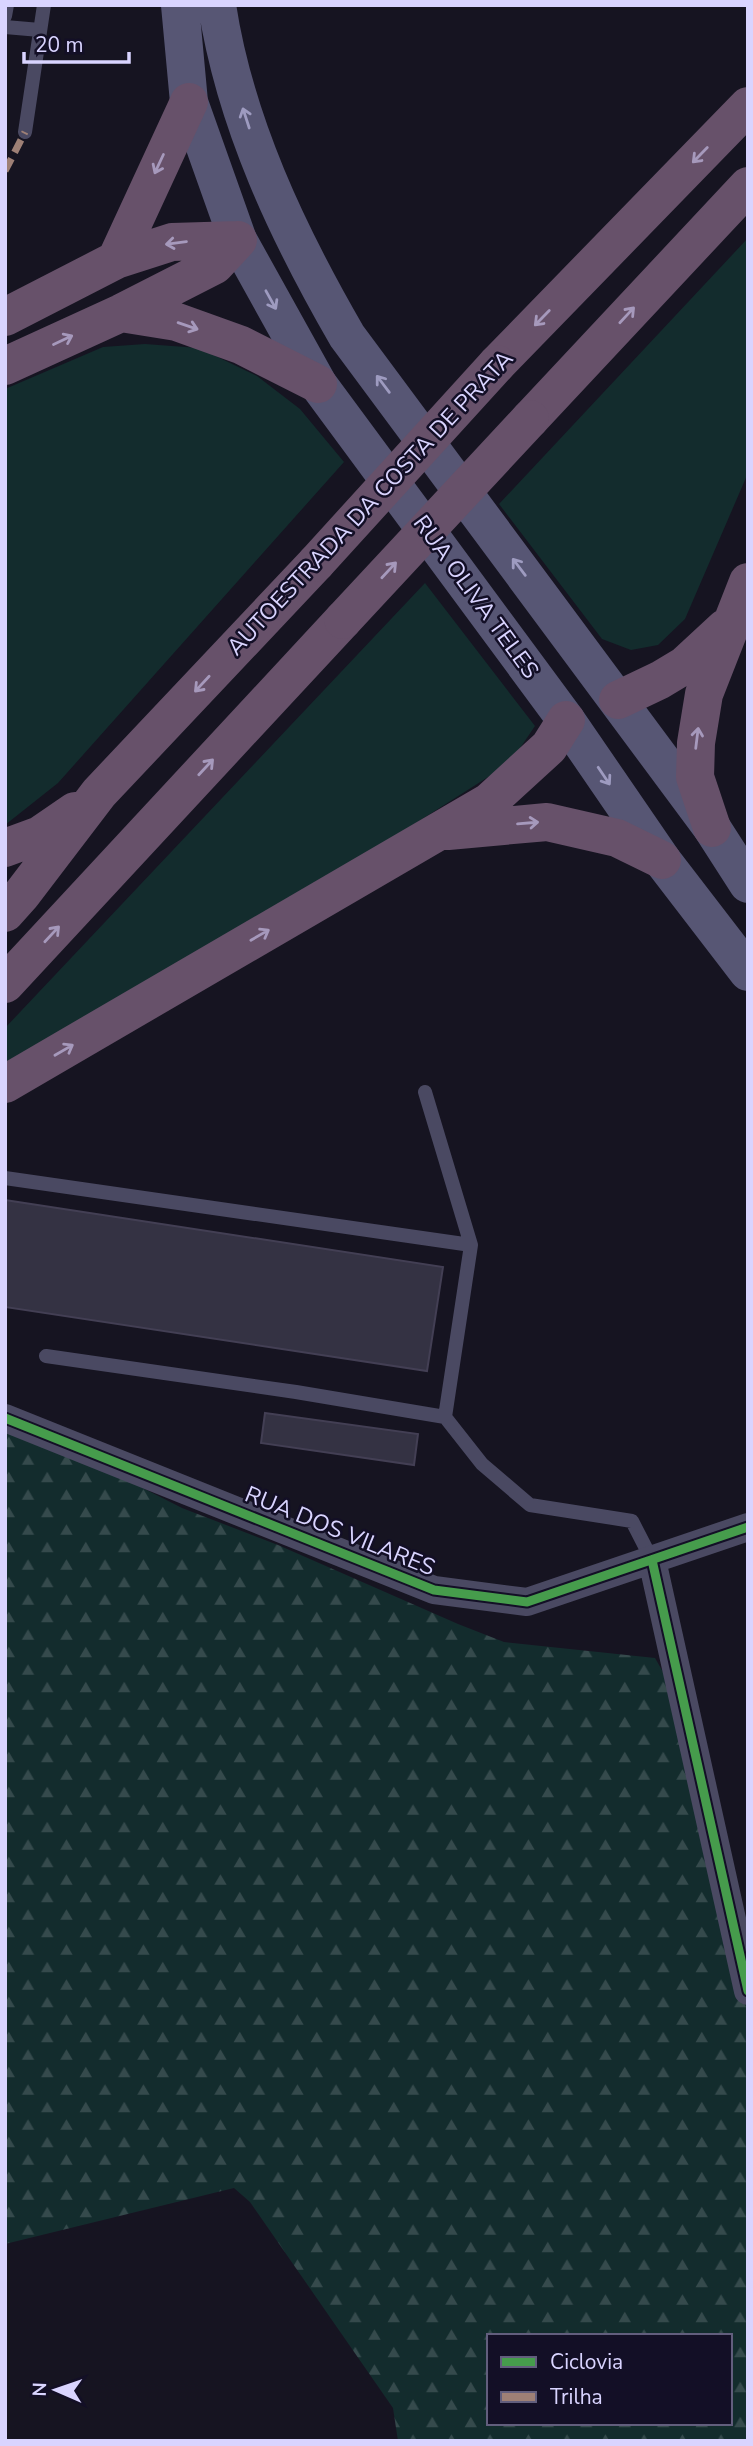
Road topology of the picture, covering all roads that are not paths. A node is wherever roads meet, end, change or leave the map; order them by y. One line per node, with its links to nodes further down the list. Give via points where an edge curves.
1 (7, 5): 5 (lane)
2 (44, 5): 7 (lane)
3 (180, 5): 8 (main road, RUA OLIVA TELES)
4 (216, 5): 11 (main road, one-way to 4, via 223,44)
5 (5, 16)
6 (5, 27): 7 (lane)
7 (40, 30): 10 (lane)
8 (189, 102): 13 (main road, RUA OLIVA TELES); 14 (highway, one-way to 14)
9 (748, 106): 25 (highway, AUTOESTRADA DA COSTA DE PRATA, one-way to 25, bridge, via 497,364)
10 (25, 132)
11 (264, 173): 13 (main road); 15 (main road)
12 (748, 186): 33 (highway, one-way to 12, bridge)
13 (238, 240): 14 (highway, one-way to 14, via 172,242); 15 (main road, via 260,245); 16 (highway, via 215,265); 19 (main road, RUA OLIVA TELES, one-way to 19)
14 (116, 260): 17 (highway)
15 (308, 268): 21 (main road, one-way to 15, via 347,336)
16 (121, 313): 18 (highway, one-way to 16); 19 (highway, one-way to 19, via 177,322 241,345)
17 (5, 317)
18 (5, 366)
19 (318, 384): 24 (main road, RUA OLIVA TELES, via 512,646)
20 (748, 582): 22 (highway)
21 (551, 610): 23 (main road); 24 (main road)
22 (732, 621): 23 (highway, via 685,665); 26 (highway, one-way to 22, via 695,777 696,743 704,694)
23 (618, 700): 24 (main road); 26 (main road)
24 (567, 705): 27 (highway, via 549,747 489,803); 29 (main road, RUA OLIVA TELES, one-way to 29)
25 (99, 793): 28 (highway, via 40,835); 31 (highway, AUTOESTRADA DA COSTA DE PRATA)
26 (712, 828): 30 (main road)
27 (436, 832): 29 (highway, one-way to 29, via 547,822 617,838); 34 (highway, one-way to 27)
28 (5, 848)
29 (662, 860): 32 (main road, RUA OLIVA TELES)
30 (748, 884)
31 (5, 913)
32 (748, 972)
33 (5, 984)
34 (5, 1084)
35 (425, 1093): 37 (lane)
36 (5, 1178): 37 (lane)
37 (471, 1245): 39 (lane)
38 (46, 1356): 39 (lane)
39 (445, 1417): 42 (lane, via 482,1465 530,1505 632,1521)
40 (5, 1418): 42 (street, RUA DOS VILARES, via 434,1590 527,1602)
41 (748, 1527): 42 (street, RUA DOS VILARES)
42 (652, 1560): 43 (street)
43 (748, 1991)

